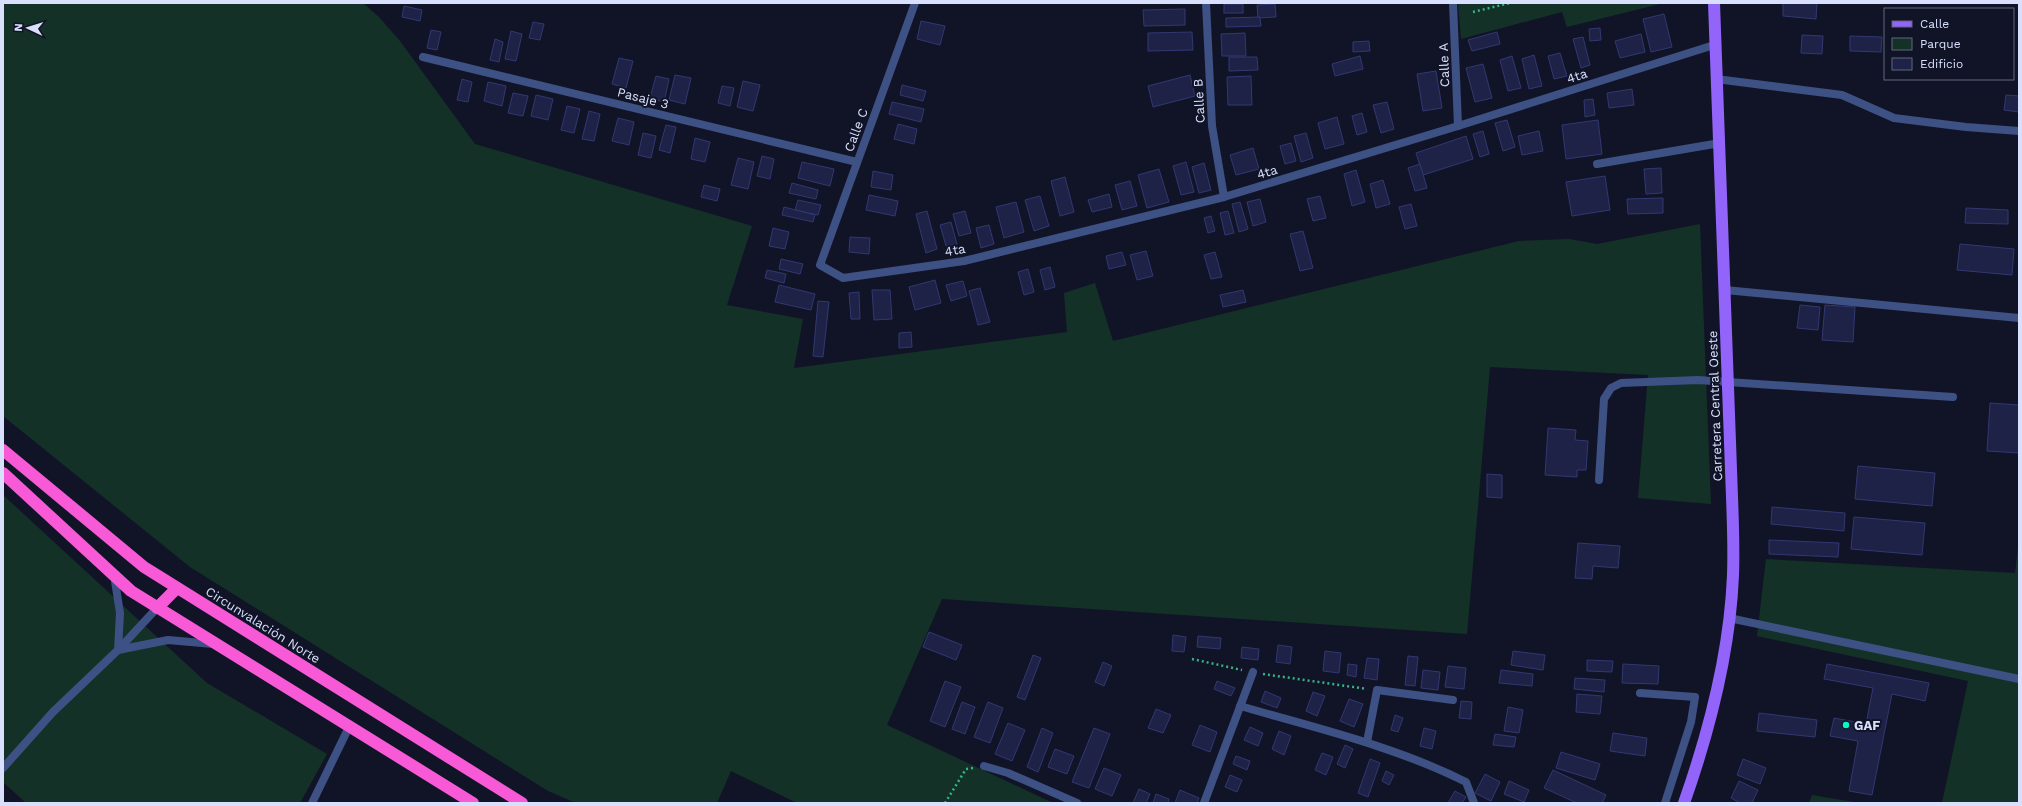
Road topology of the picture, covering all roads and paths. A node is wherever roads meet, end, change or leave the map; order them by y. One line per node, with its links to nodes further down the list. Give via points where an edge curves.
1 (915, 3): 13 (street, Calle C)
2 (1206, 3): 15 (street, Calle B, via 1212,126)
3 (1453, 3): 10 (street, Calle A)
4 (1510, 3): 6 (path)
5 (1714, 3): 7 (main road, Carretera Central Oeste)
6 (1473, 12)
7 (1714, 45): 9 (main road, Carretera Central Oeste); 10 (street, 4ta)
8 (424, 57): 13 (street, Pasaje 3)
9 (1716, 79): 11 (street, via 1842,95 1894,118 1966,128); 12 (main road, Carretera Central Oeste)
10 (1458, 126): 15 (street, 4ta)
11 (2019, 131)
12 (1720, 144): 14 (street); 17 (main road, Carretera Central Oeste)
13 (857, 162): 16 (street, Calle C)
14 (1597, 164)
15 (1224, 197): 16 (street, 4ta, via 964,261 843,278)
16 (820, 265)
17 (1725, 290): 18 (street); 19 (main road, Carretera Central Oeste)
18 (2019, 318)
19 (1728, 381): 20 (street); 23 (street, via 1621,383 1611,388 1604,399); 27 (main road, Carretera Central Oeste, via 1733,528 1733,576)
20 (1953, 397)
21 (3, 450): 25 (highway, Circunvalación Norte, via 144,567)
22 (3, 473): 24 (highway)
23 (1599, 480)
24 (114, 575): 26 (highway, via 131,591); 29 (street, via 120,612)
25 (177, 588): 26 (highway); 43 (highway, Circunvalación Norte)
26 (157, 608): 28 (highway); 29 (street)
27 (1729, 618): 32 (street); 49 (main road, Carretera Central Oeste, via 1708,724)
28 (214, 644): 29 (street, via 168,640); 37 (highway)
29 (118, 650): 40 (street, via 53,712)
30 (1192, 659): 31 (path)
31 (1253, 672): 33 (path); 36 (street)
32 (2019, 679)
33 (1377, 690): 35 (street); 38 (street)
34 (1640, 693): 48 (street, via 1695,697 1691,722)
35 (1453, 700)
36 (1240, 706): 38 (street); 46 (street)
37 (349, 727): 41 (highway); 42 (street)
38 (1367, 742): 47 (street, via 1438,768 1466,782)
39 (984, 766): 44 (path, via 966,769); 45 (street, via 1008,773)
40 (3, 768)
41 (465, 801)
42 (312, 803)
43 (522, 803)
44 (945, 803)
45 (1077, 803)
46 (1204, 803)
47 (1474, 803)
48 (1665, 803)
49 (1684, 803)

